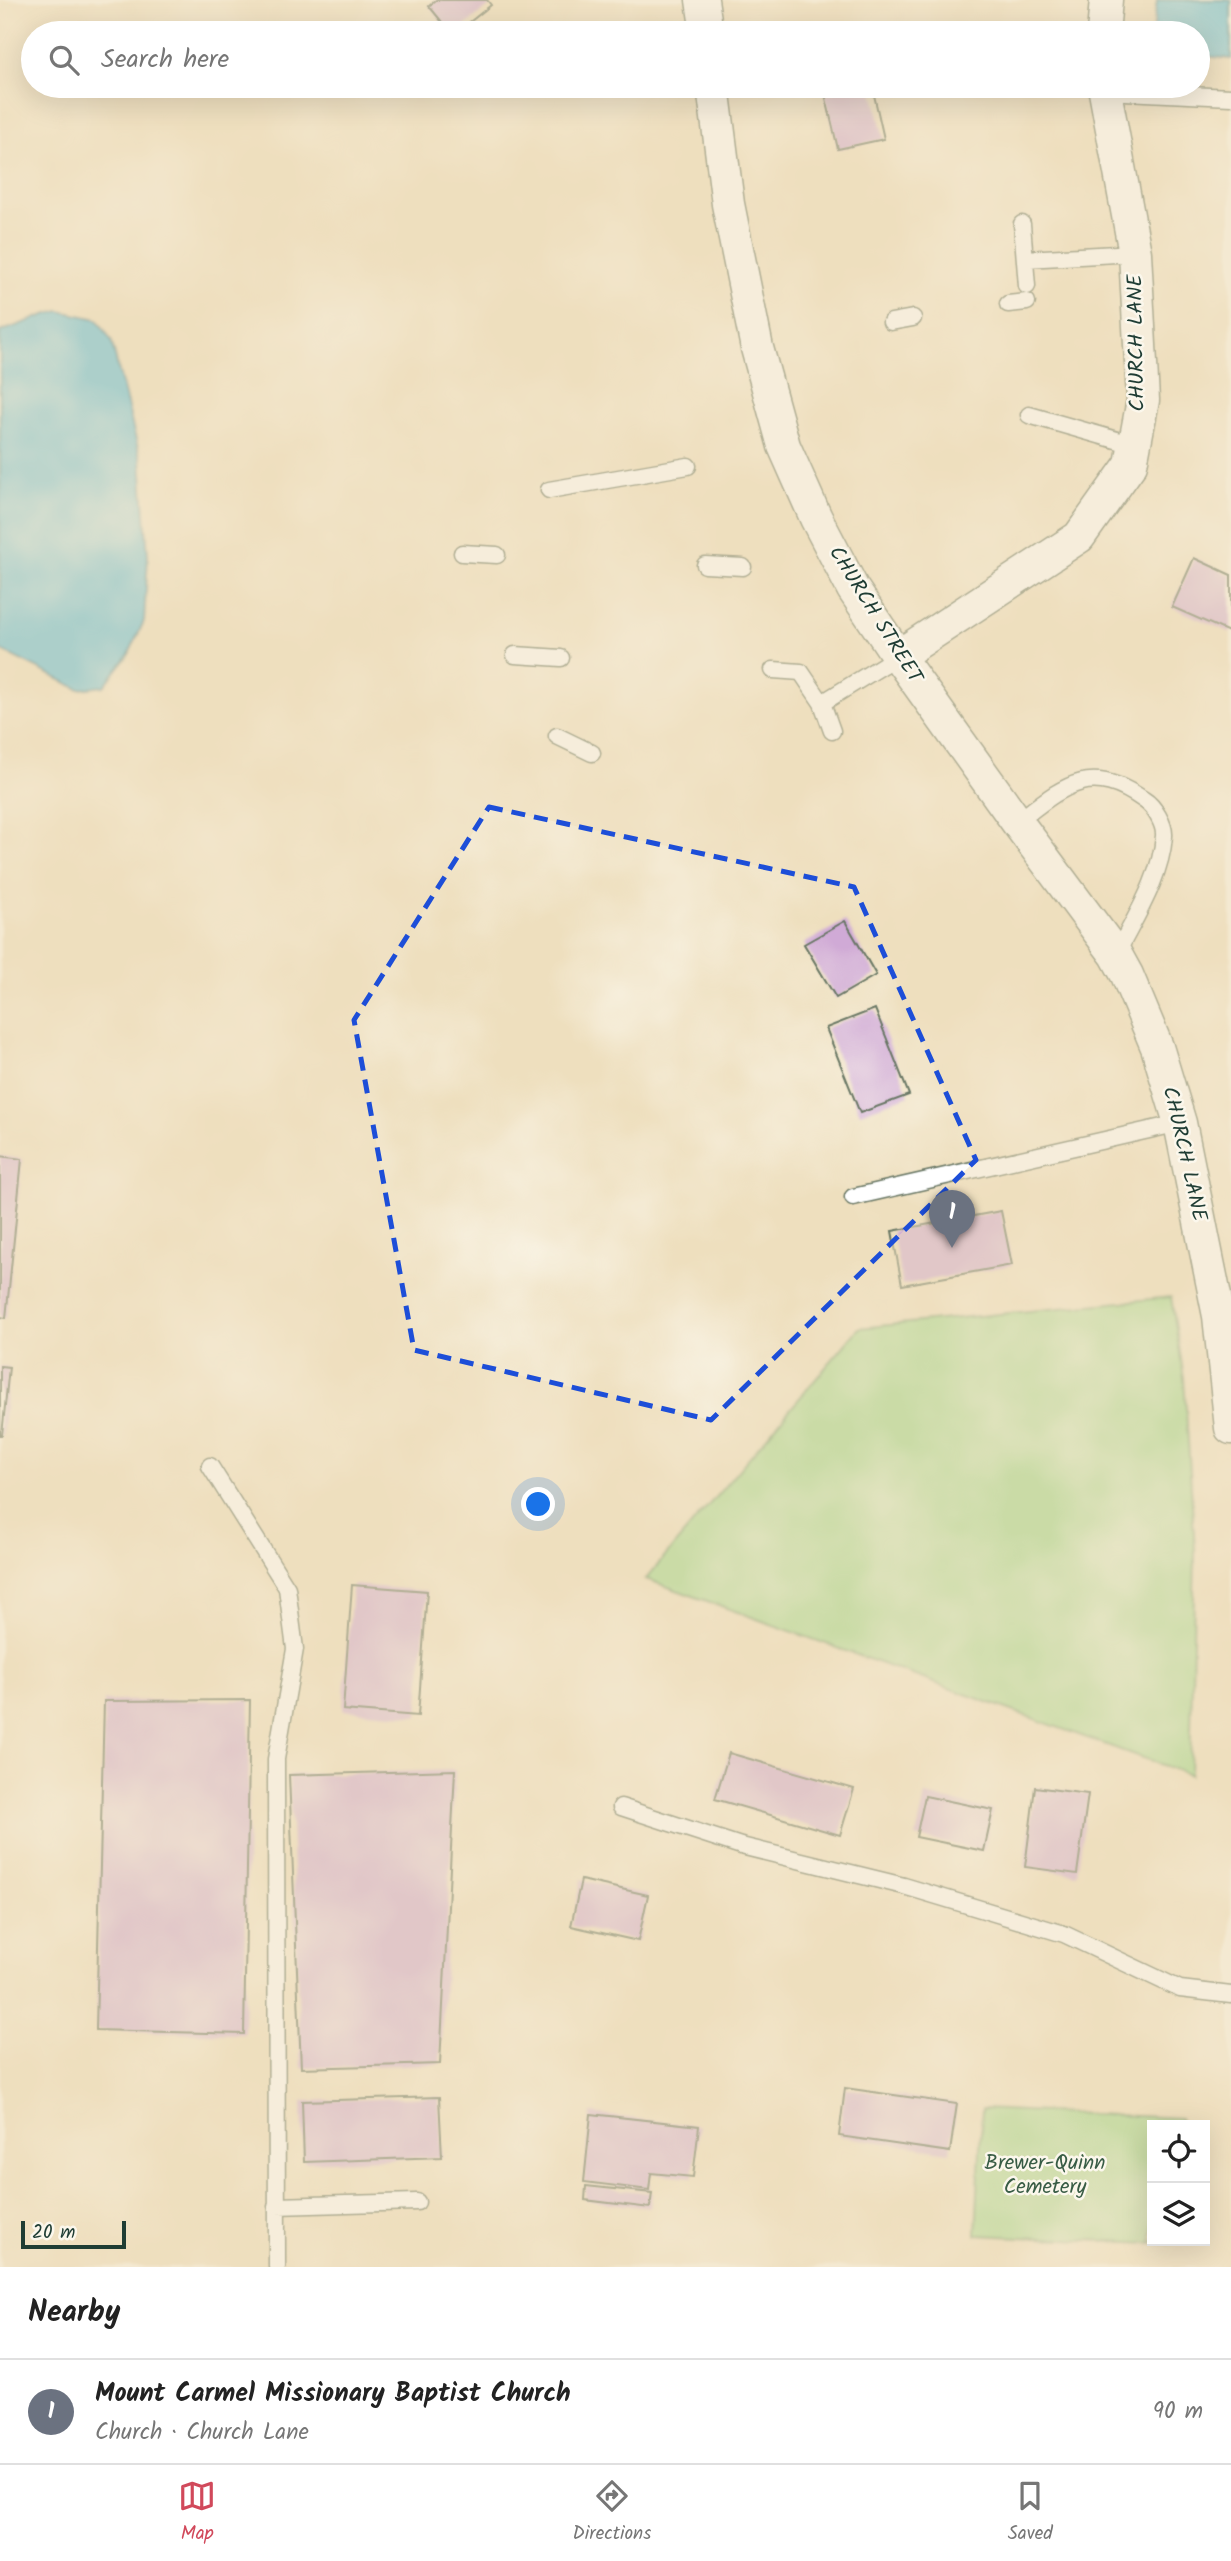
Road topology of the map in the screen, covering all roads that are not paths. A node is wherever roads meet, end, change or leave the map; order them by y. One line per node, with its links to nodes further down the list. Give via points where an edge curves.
1 (702, 0): 3 (street)
2 (1106, 0): 4 (street)
3 (705, 21)
4 (1104, 21)
5 (1210, 96): 6 (lane)
6 (1231, 97)
7 (715, 98): 24 (street, CHURCH STREET, via 757,348 784,446 853,589)
8 (1106, 98): 10 (street, CHURCH LANE)
9 (1023, 224): 11 (lane)
10 (1135, 253): 11 (lane); 16 (street, CHURCH LANE, via 1143,400)
11 (1025, 259): 12 (lane, via 1027,294)
12 (1008, 304)
13 (913, 318): 14 (lane)
14 (891, 322)
15 (1029, 415): 16 (lane)
16 (1134, 445): 24 (street, CHURCH LANE, via 1130,464 1079,537)
17 (688, 466): 18 (lane)
18 (550, 490)
19 (462, 553): 20 (lane)
20 (497, 555)
21 (705, 565): 22 (lane)
22 (743, 567)
23 (515, 655): 25 (lane)
24 (898, 656): 27 (lane); 31 (street, CHURCH STREET)
25 (561, 658)
26 (773, 670): 27 (lane, via 801,672)
27 (822, 703): 28 (lane)
28 (832, 731)
29 (557, 736): 30 (lane)
30 (592, 753)
31 (1017, 822): 32 (street, CHURCH STREET); 32 (lane, via 1062,788 1097,779 1127,788 1151,804 1165,832 1161,864)
32 (1116, 955): 33 (street, CHURCH STREET)
33 (1157, 1047): 34 (street, CHURCH LANE)
34 (1180, 1123): 35 (lane); 36 (street, CHURCH LANE)
35 (853, 1197)
36 (1225, 1317): 37 (street, CHURCH LANE)
37 (1231, 1428)
38 (210, 1466): 42 (lane, via 287,1588 295,1649 276,1759)
39 (621, 1807): 40 (lane, via 741,1846 904,1886 1064,1934 1180,1990)
40 (1231, 1995)
41 (417, 2202): 42 (lane)
42 (276, 2207): 43 (lane)
43 (276, 2267)

